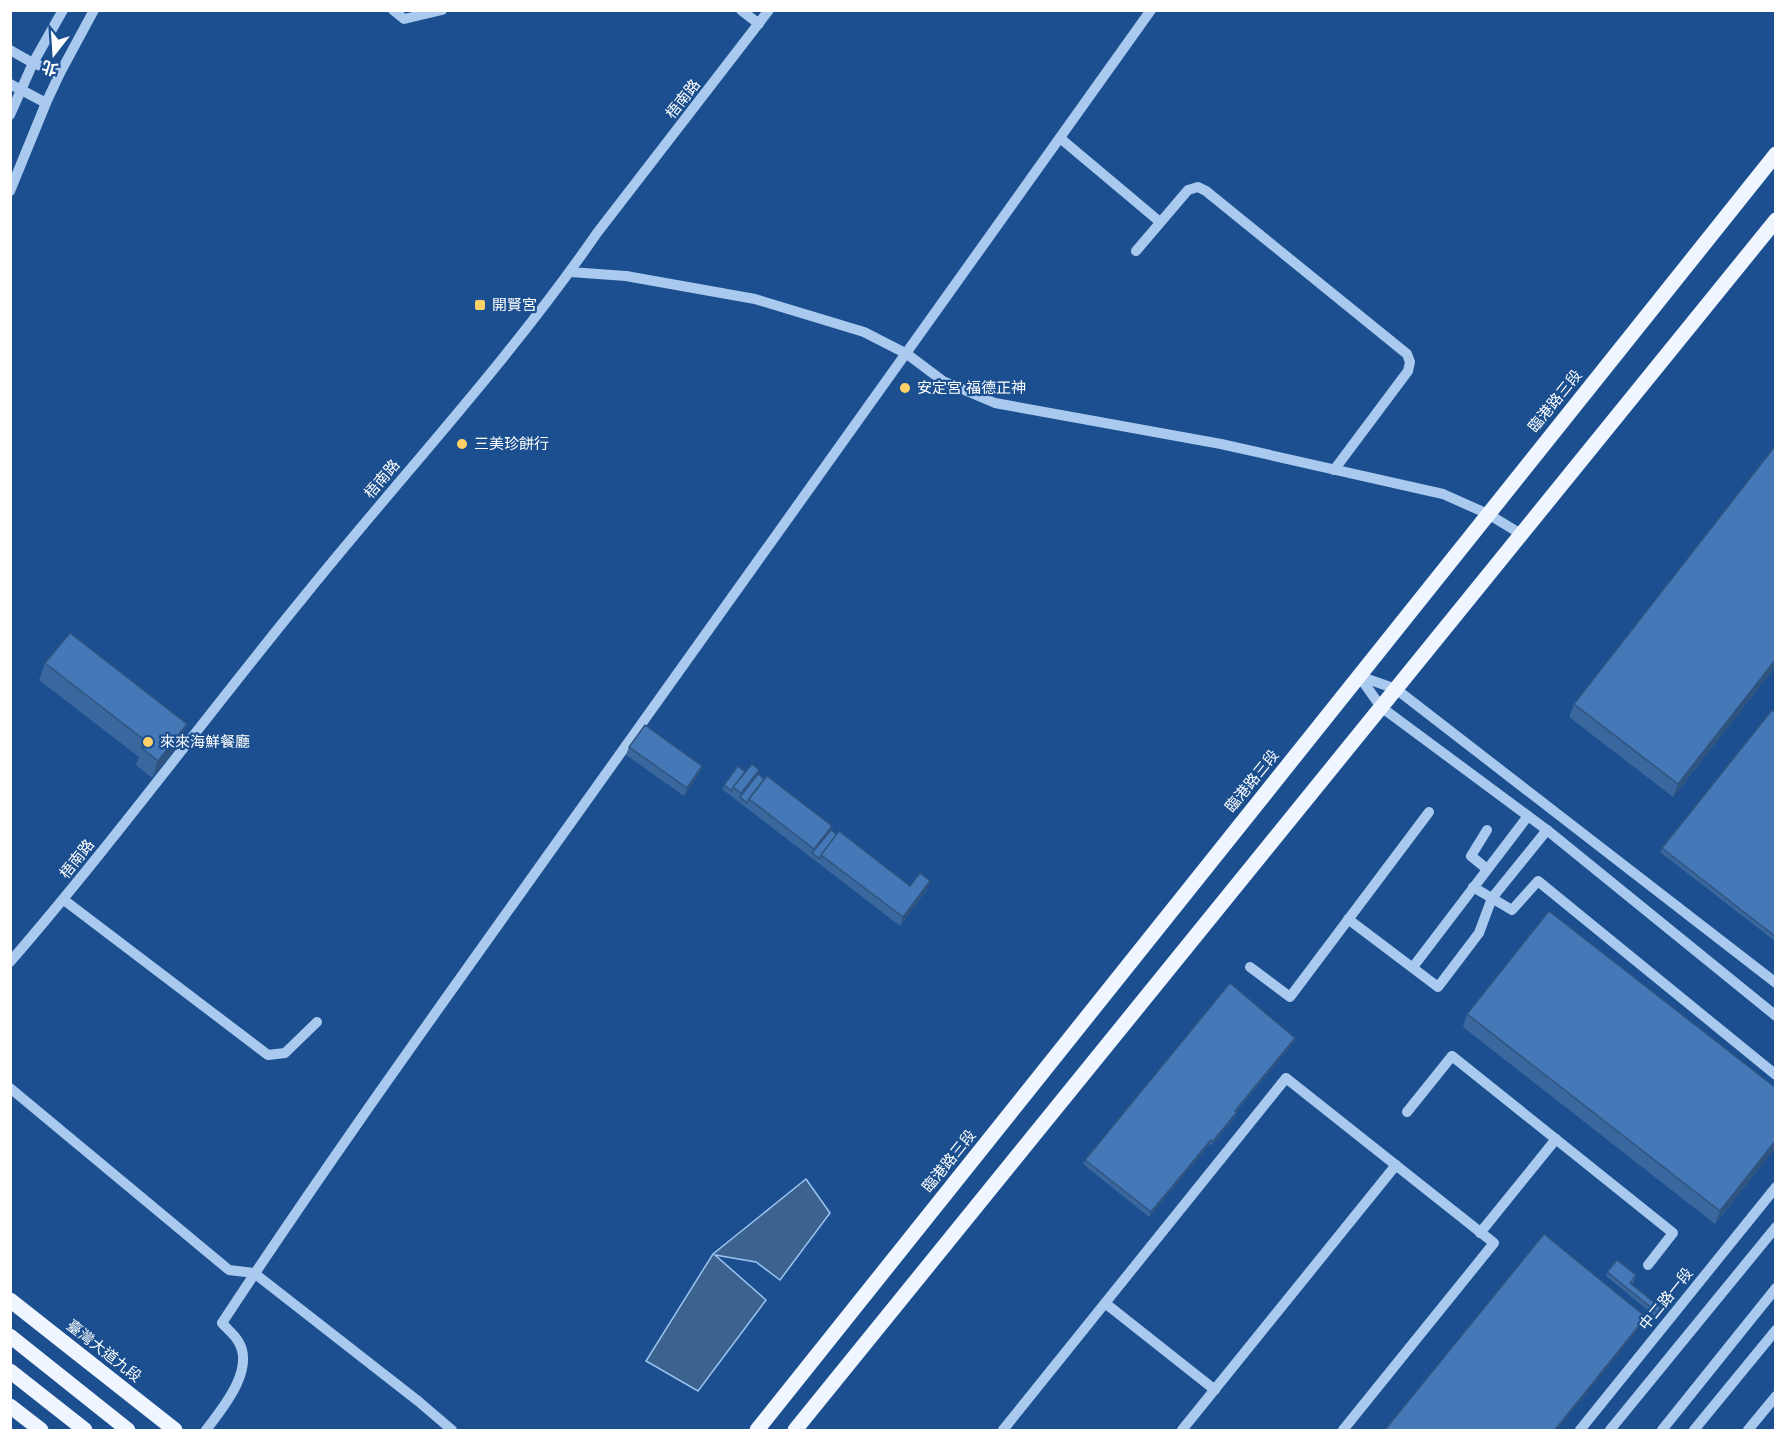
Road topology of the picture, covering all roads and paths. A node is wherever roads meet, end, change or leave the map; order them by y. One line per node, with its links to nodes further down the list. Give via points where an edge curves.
1 (63, 10): 10 (street)
2 (94, 10): 11 (street)
3 (393, 10): 4 (street, via 404,19)
4 (442, 10)
5 (741, 10): 8 (street)
6 (769, 10): 8 (street, 梧南路)
7 (1151, 10): 16 (street)
8 (759, 24): 22 (street, 梧南路)
9 (10, 50): 10 (street)
10 (33, 63): 11 (street); 13 (street)
11 (60, 73): 14 (street)
12 (10, 84): 13 (street)
13 (21, 90): 14 (street); 15 (street)
14 (46, 103): 18 (street)
15 (10, 115)
16 (1060, 138): 20 (street); 23 (street)
17 (1776, 154): 25 (main road, 臨港路三段)
18 (10, 191)
19 (1776, 220): 26 (main road)
20 (1160, 222): 21 (street); 24 (street, via 1188,190 1198,187 1206,191 1407,354 1408,371)
21 (1136, 251)
22 (570, 272): 23 (street, via 626,276 755,299 864,332); 37 (street, 梧南路, via 511,349 302,598)
23 (907, 354): 24 (street, via 943,381 995,403 1221,444); 54 (street, via 651,709)
24 (1334, 470): 25 (street, via 1443,495)
25 (1488, 514): 26 (street); 27 (main road, 臨港路三段)
26 (1521, 534): 28 (main road)
27 (1359, 676): 28 (street); 29 (street); 71 (main road, 臨港路三段)
28 (1396, 689): 29 (main road); 42 (street)
29 (1381, 707): 31 (street); 72 (main road)
30 (1429, 812): 38 (street)
31 (1528, 816): 33 (street); 34 (street)
32 (1487, 830): 34 (street, via 1471,856)
33 (1547, 830): 36 (street); 43 (street)
34 (1487, 869): 35 (street)
35 (1473, 887): 36 (street); 41 (street)
36 (1492, 898): 41 (street, via 1479,933 1438,987); 45 (street, via 1512,910 1538,881)
37 (64, 900): 39 (street, 梧南路); 44 (street, via 268,1055 285,1053)
38 (1348, 919): 40 (street, via 1290,997); 41 (street)
39 (10, 962)
40 (1250, 967)
41 (1413, 967)
42 (1776, 983)
43 (1776, 1016)
44 (317, 1022)
45 (1776, 1076)
46 (10, 1088): 54 (street, via 229,1270)
47 (1407, 1112): 48 (street, via 1452,1056)
48 (1556, 1139): 52 (street); 53 (street, via 1673,1233)
49 (1396, 1165): 52 (street); 57 (street, via 1286,1078); 61 (street)
50 (1776, 1187): 75 (street, 中二路一段)
51 (1776, 1227): 76 (street)
52 (1480, 1233): 74 (street, via 1494,1243)
53 (1647, 1265)
54 (254, 1274): 69 (street, via 222,1323 239,1342 244,1364 231,1397); 70 (street)
55 (1776, 1288): 77 (street)
56 (10, 1300): 68 (main road, 臺灣大道九段)
57 (1105, 1303): 61 (street); 73 (street)
58 (1776, 1330): 78 (street)
59 (10, 1336): 67 (main road)
60 (10, 1371): 66 (main road)
61 (1215, 1390): 64 (street)
62 (1776, 1396): 79 (street)
63 (10, 1406): 65 (main road)
64 (1188, 1428)
65 (40, 1431)
66 (86, 1431)
67 (128, 1431)
68 (175, 1431)
69 (206, 1431)
70 (452, 1431)
71 (757, 1431)
72 (795, 1431)
73 (1003, 1431)
74 (1343, 1431)
75 (1580, 1431)
76 (1610, 1431)
77 (1662, 1431)
78 (1694, 1431)
79 (1748, 1431)

